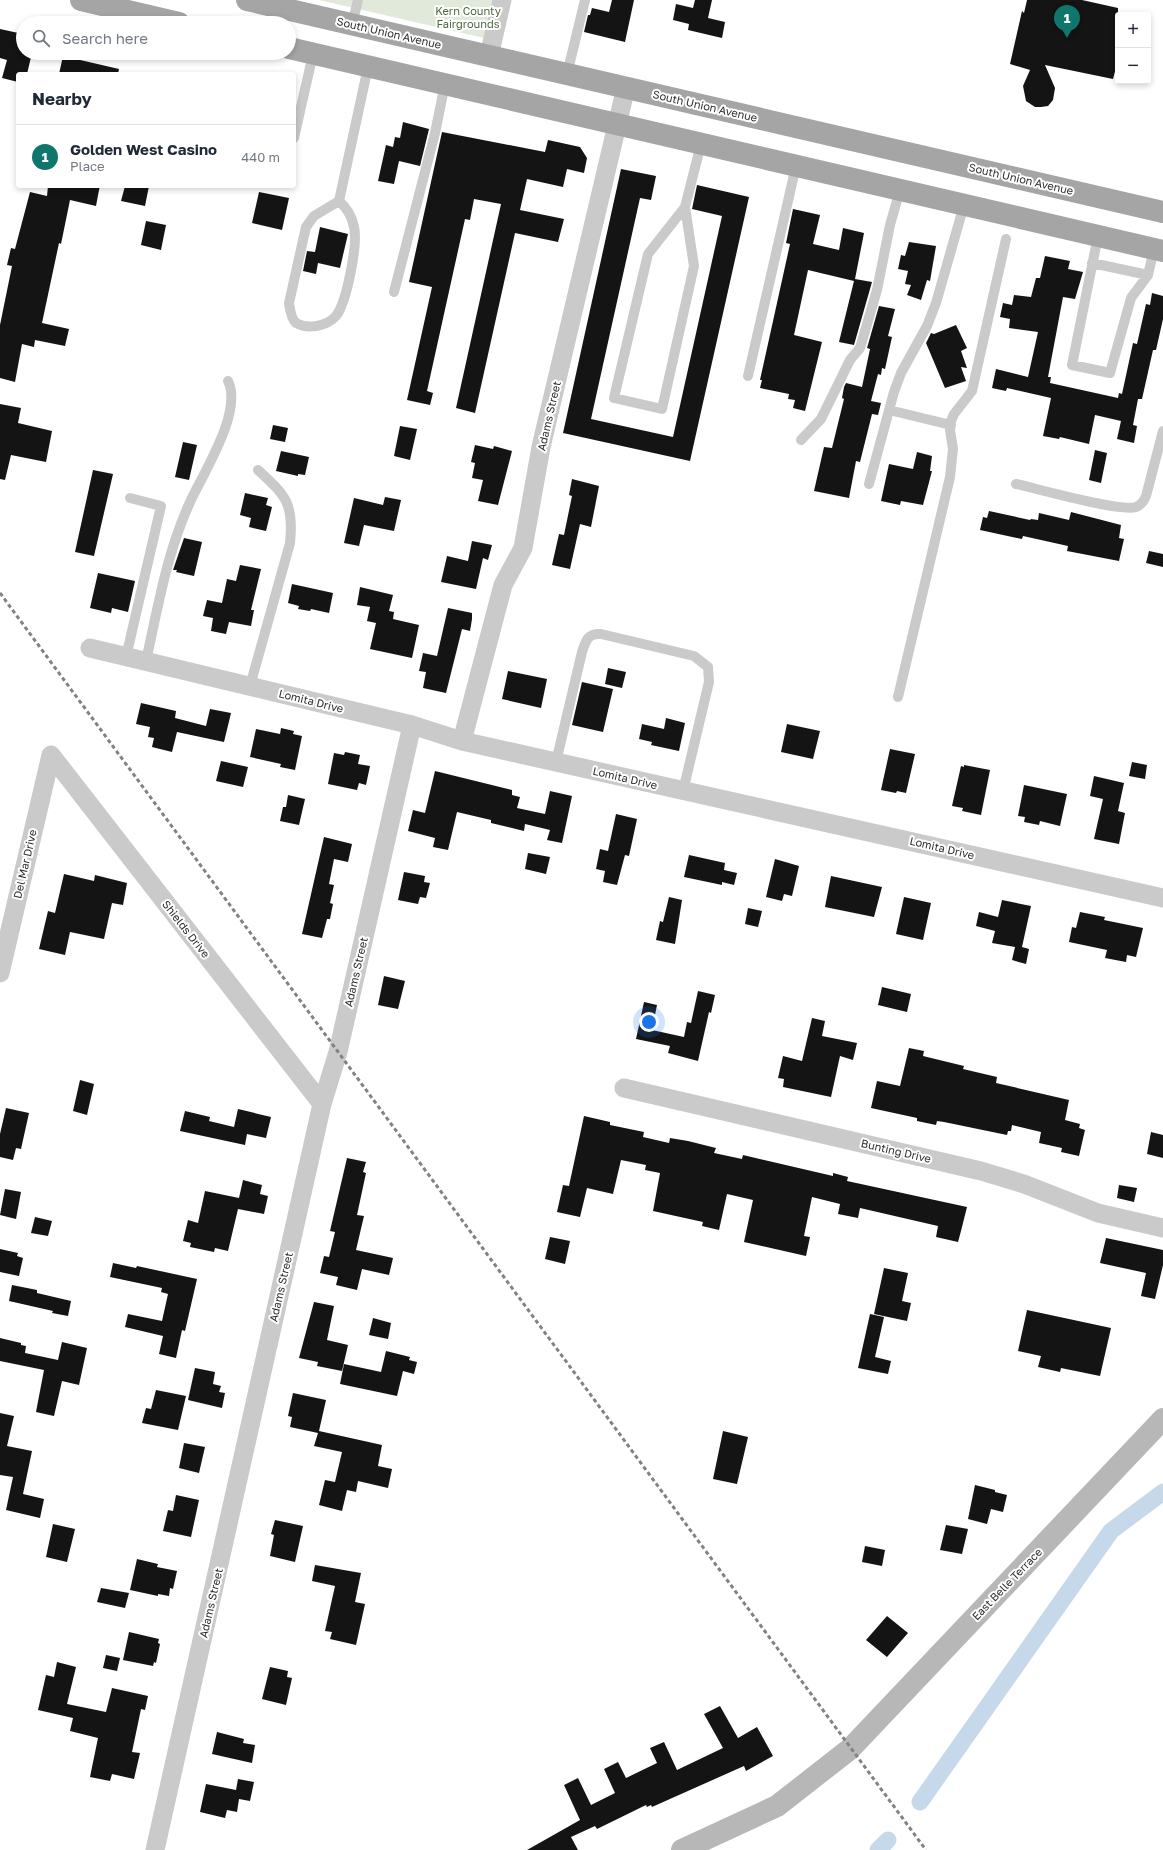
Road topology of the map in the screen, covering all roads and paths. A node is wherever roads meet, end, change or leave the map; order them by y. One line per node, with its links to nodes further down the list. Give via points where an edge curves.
1 (81, 0): 6 (main road)
2 (247, 0): 7 (main road, South Union Avenue)
3 (358, 0): 7 (lane)
4 (502, 0): 10 (street)
5 (585, 0): 12 (lane)
6 (149, 16)
7 (352, 24): 10 (main road, South Union Avenue)
8 (296, 50): 9 (main road)
9 (313, 54): 11 (main road); 16 (lane)
10 (489, 56): 12 (main road, South Union Avenue)
11 (368, 67): 13 (main road); 20 (lane)
12 (567, 74): 14 (main road, South Union Avenue)
13 (445, 84): 15 (main road); 29 (lane, via 435,134)
14 (626, 87): 15 (street, Adams Street); 23 (main road, South Union Avenue)
15 (617, 124): 17 (main road); 46 (street, Adams Street, via 541,447 523,548 503,585)
16 (296, 129)
17 (701, 144): 18 (main road); 22 (lane)
18 (796, 166): 19 (main road); 30 (lane)
19 (900, 190): 21 (main road); 35 (lane, via 877,290 860,348 850,360 821,419)
20 (339, 201): 20 (lane, via 314,216 303,235 289,303 290,313 296,322 303,325 313,327 325,324 336,316 349,284 355,228 351,216)
21 (964, 205): 24 (main road); 32 (lane, via 936,303 927,326 901,373)
22 (685, 207): 22 (lane, via 648,254 614,398 662,409 694,266)
23 (1163, 212)
24 (1098, 236): 26 (main road); 27 (lane)
25 (1006, 239): 33 (lane, via 972,391 954,414)
26 (1159, 250): 28 (lane)
27 (1092, 264): 28 (lane); 28 (lane, via 1072,365 1110,373 1131,298)
28 (1148, 275)
29 (394, 292)
30 (748, 376)
31 (228, 381): 42 (lane, via 232,388 224,429 215,455 175,537)
32 (889, 410): 33 (lane); 37 (lane)
33 (951, 425): 44 (lane, via 953,449 950,477)
34 (1163, 431): 38 (lane, via 1146,496 1137,507 1119,507)
35 (801, 440)
36 (258, 470): 43 (lane, via 281,492 289,506 292,523 290,543)
37 (869, 484)
38 (1016, 484)
39 (130, 498): 41 (lane, via 161,506)
40 (90, 648): 41 (street, Lomita Drive)
41 (126, 657): 42 (street, Lomita Drive)
42 (146, 661): 43 (street, Lomita Drive)
43 (250, 686): 45 (street, Lomita Drive)
44 (898, 697)
45 (412, 725): 46 (street, Lomita Drive); 53 (street, Adams Street, via 338,1052)
46 (462, 741): 48 (street, Lomita Drive)
47 (51, 755): 51 (street, Del Mar Drive); 53 (street, Shields Drive)
48 (556, 762): 49 (street, Lomita Drive); 49 (lane, via 582,652 588,637 593,633 601,634 694,656 708,667 709,682)
49 (683, 791): 50 (street, Lomita Drive)
50 (1163, 898)
51 (0, 973)
52 (624, 1088): 54 (street, Bunting Drive, via 981,1171 1098,1212)
53 (322, 1104): 56 (street, Adams Street)
54 (1163, 1228)
55 (1163, 1419): 57 (street, East Belle Terrace, via 850,1749 777,1806)
56 (155, 1850)
57 (682, 1850)

